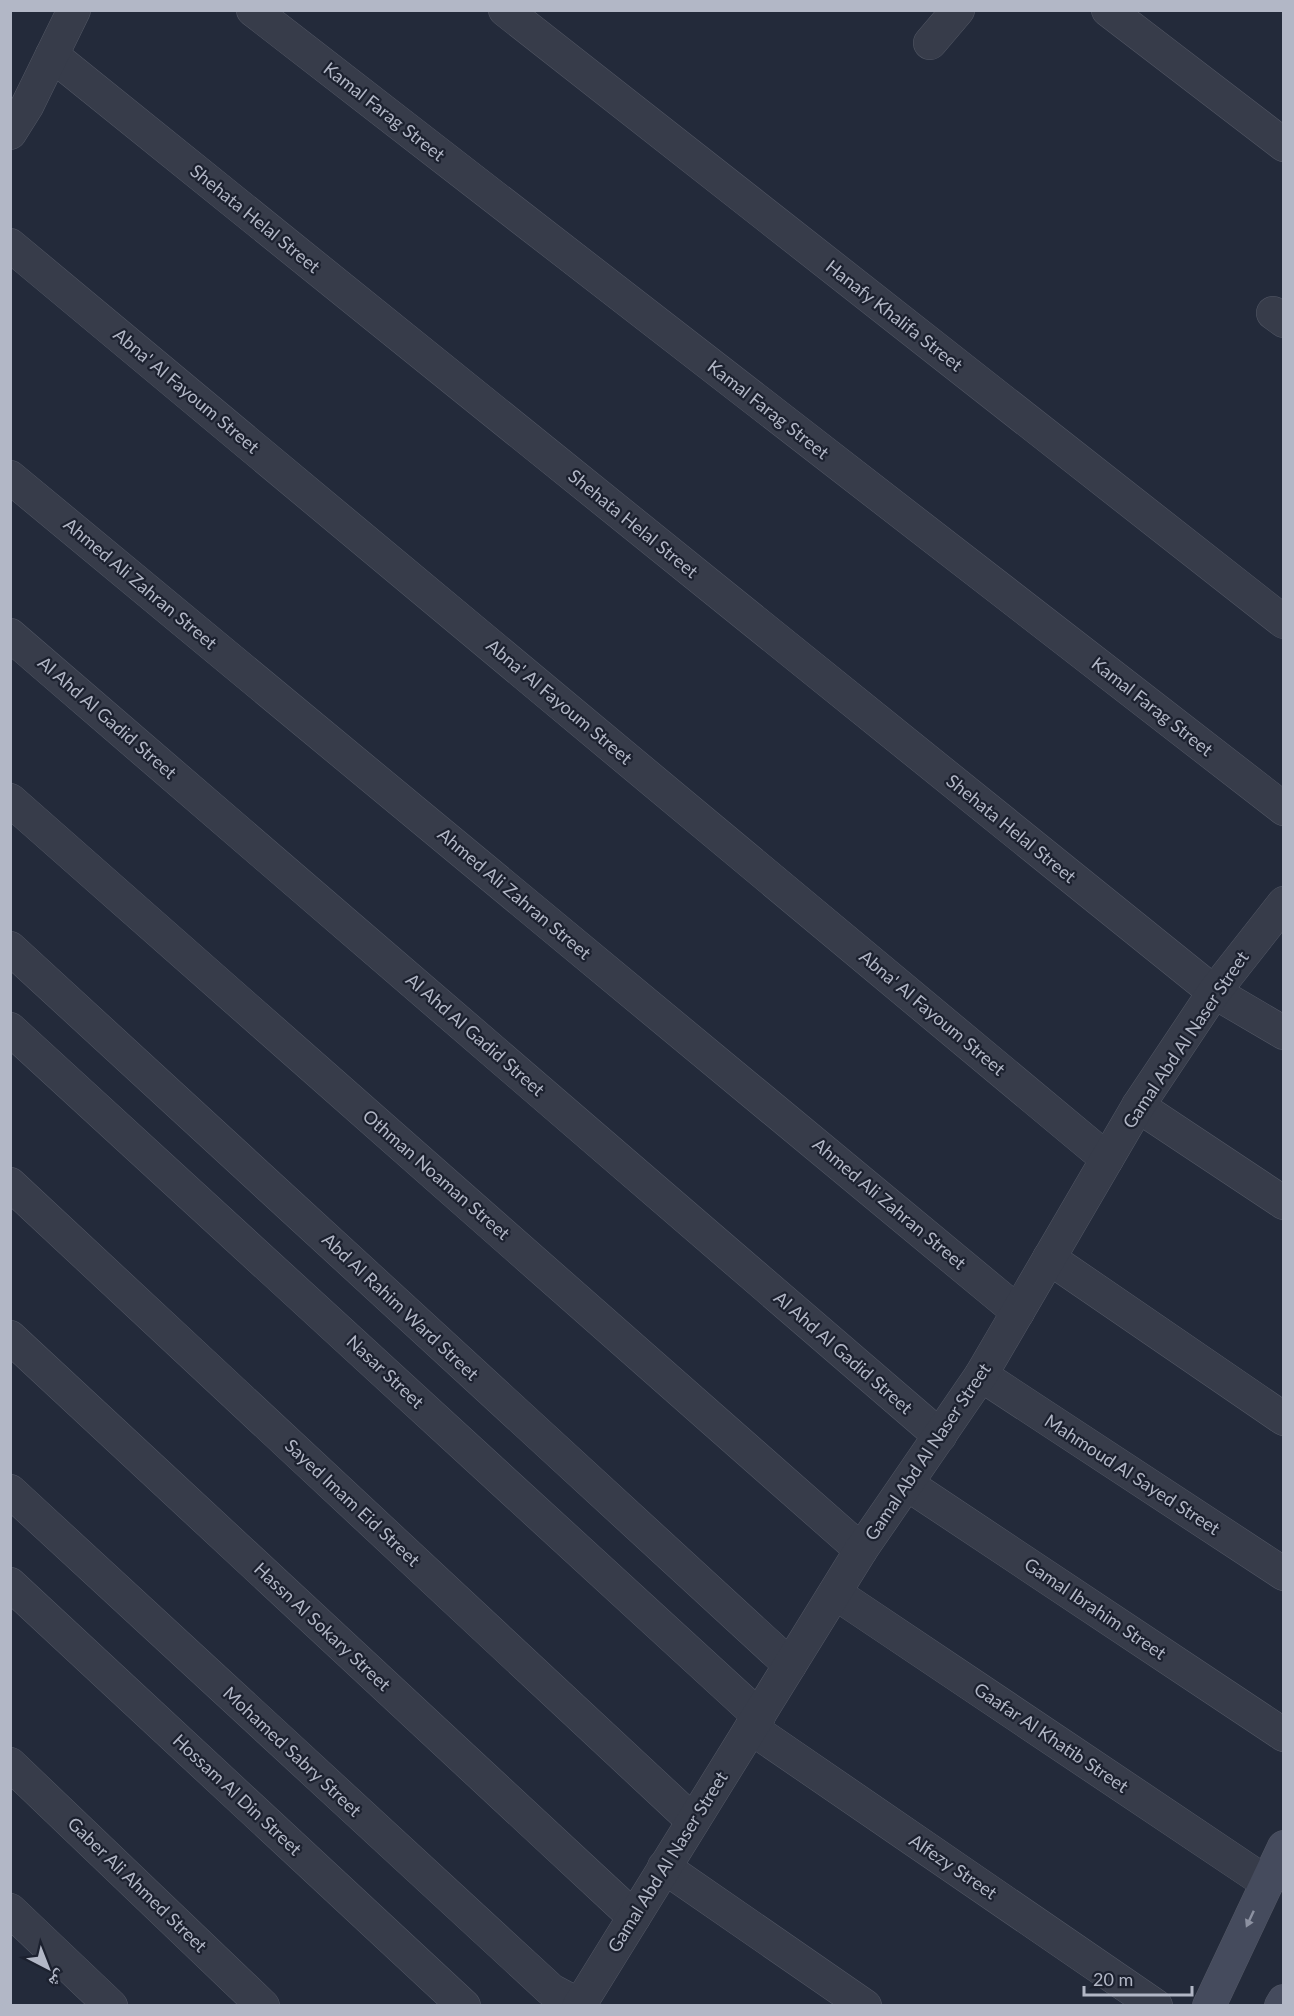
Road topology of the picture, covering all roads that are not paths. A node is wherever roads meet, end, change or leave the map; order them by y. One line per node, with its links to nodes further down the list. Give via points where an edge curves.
1 (74, 10): 7 (street)
2 (253, 10): 15 (street, Kamal Farag Street)
3 (958, 10): 6 (street)
4 (1108, 10): 9 (street)
5 (522, 15): 12 (street, Hanafy Khalifa Street)
6 (930, 43)
7 (52, 55): 8 (street); 18 (street, Shehata Helal Street)
8 (16, 111)
9 (1284, 145)
10 (10, 245): 22 (street, Abna' Al Fayoum Street)
11 (10, 477): 26 (street, Ahmed Ali Zahran Street)
12 (1284, 622)
13 (10, 635): 30 (street, Al Ahd Al Gadid Street)
14 (10, 800): 33 (street, Othman Noaman Street)
15 (1284, 809)
16 (1284, 903): 18 (street, Gamal Abd Al Naser Street)
17 (10, 948): 37 (street, Abd Al Rahim Ward Street)
18 (1214, 992): 20 (street, Shehata Helal Street); 21 (street, Gamal Abd Al Naser Street)
19 (10, 1029): 38 (street, Nasar Street)
20 (1284, 1033)
21 (1138, 1106): 22 (street, Gamal Abd Al Naser Street); 24 (street)
22 (1107, 1159): 25 (street, Gamal Abd Al Naser Street)
23 (10, 1184): 41 (street, Sayed Imam Eid Street)
24 (1284, 1203)
25 (1048, 1258): 26 (street, Gamal Abd Al Naser Street); 29 (street)
26 (1018, 1311): 28 (street, Gamal Abd Al Naser Street)
27 (10, 1337): 46 (street, Hassn Al Sokary Street)
28 (981, 1375): 30 (street, Gamal Abd Al Naser Street); 34 (street, Mahmoud Al Sayed Street)
29 (1284, 1419)
30 (940, 1436): 31 (street, Gamal Abd Al Naser Street)
31 (907, 1484): 33 (street, Gamal Abd Al Naser Street); 39 (street, Gamal Ibrahim Street)
32 (10, 1491): 48 (street, Mohamed Sabry Street, via 551,1990)
33 (861, 1550): 36 (street, Gamal Abd Al Naser Street)
34 (1284, 1574)
35 (10, 1584): 51 (street, Hossam Al Din Street)
36 (835, 1593): 37 (street, Gamal Abd Al Naser Street); 44 (street, Gaafar Al Khatib Street)
37 (790, 1665): 38 (street, Gamal Abd Al Naser Street)
38 (755, 1722): 41 (street, Gamal Abd Al Naser Street); 53 (street, Alfezy Street)
39 (1284, 1735)
40 (10, 1764): 50 (street, Gaber Ali Ahmed Street)
41 (693, 1821): 43 (street, Gamal Abd Al Naser Street)
42 (1284, 1847): 44 (main road)
43 (664, 1867): 46 (street, Gamal Abd Al Naser Street); 52 (street)
44 (1267, 1883): 54 (main road, one-way to 54)
45 (10, 1910): 49 (street)
46 (634, 1917): 48 (street, Gamal Abd Al Naser Street)
47 (1284, 2001): 55 (main road)
48 (580, 2005)
49 (111, 2006)
50 (264, 2006)
51 (464, 2006)
52 (866, 2006)
53 (1156, 2006)
54 (1209, 2006)
55 (1281, 2006)

